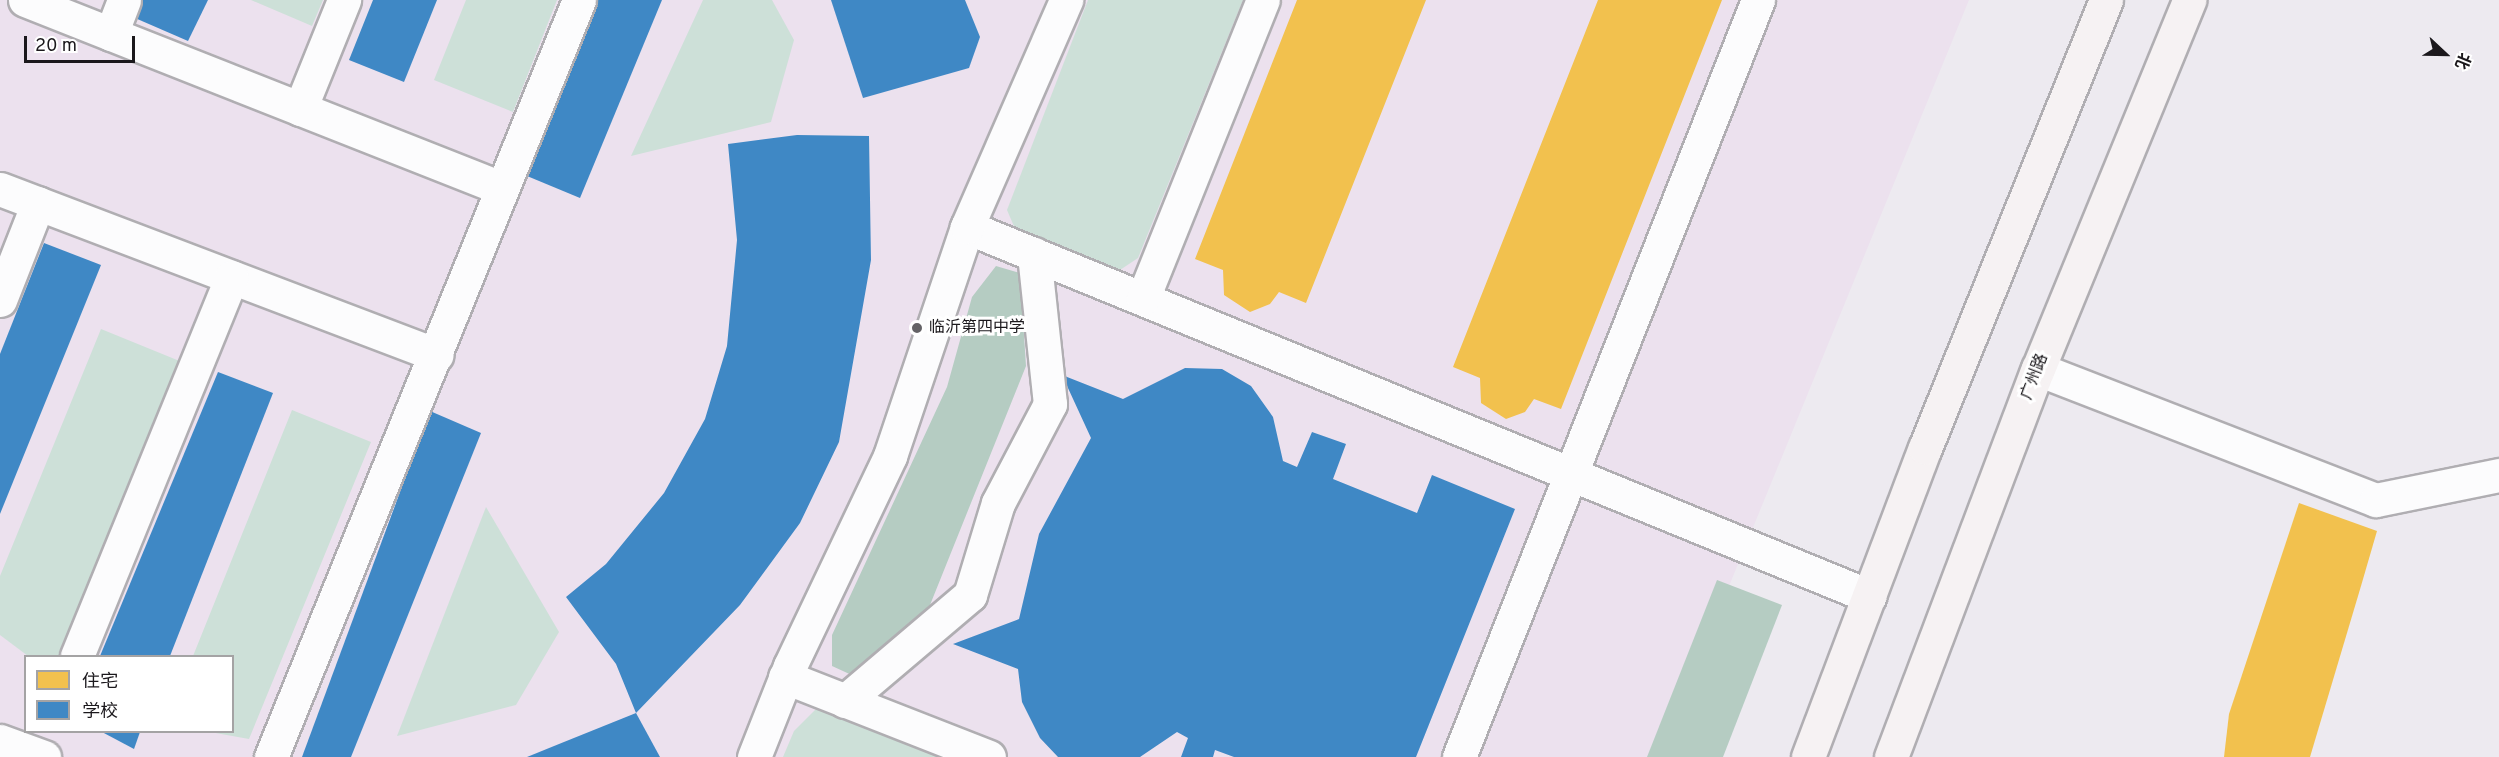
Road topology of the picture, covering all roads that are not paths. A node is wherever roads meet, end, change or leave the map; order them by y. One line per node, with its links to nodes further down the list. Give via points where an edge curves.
1 (25, 0): 10 (street)
2 (124, 0): 10 (street)
3 (344, 0): 11 (street)
4 (579, 0): 12 (street)
5 (1066, 0): 15 (street)
6 (1263, 0): 18 (street)
7 (1758, 0): 22 (street)
8 (2106, 0): 24 (main road)
9 (2189, 0): 21 (main road, 广州路)
10 (111, 34): 11 (street)
11 (300, 109): 12 (street)
12 (501, 188): 20 (street)
13 (0, 189): 14 (street)
14 (38, 203): 17 (street); 19 (street)
15 (968, 227): 16 (street); 26 (street, via 890,456)
16 (1034, 254): 18 (street); 27 (street, via 1050,404 998,503 970,595)
17 (232, 277): 20 (street); 25 (street)
18 (1143, 298): 22 (street)
19 (0, 300)
20 (436, 355): 30 (street)
21 (2038, 369): 23 (street, via 2376,500); 35 (main road, 广州路)
22 (1571, 472): 24 (street); 33 (street)
23 (2499, 475)
24 (1869, 596): 34 (main road)
25 (78, 655)
26 (785, 677): 27 (street); 31 (street)
27 (845, 701): 32 (street)
28 (0, 741): 29 (street)
29 (42, 748)
30 (271, 757)
31 (754, 757)
32 (988, 757)
33 (1459, 757)
34 (1808, 757)
35 (1890, 757)

